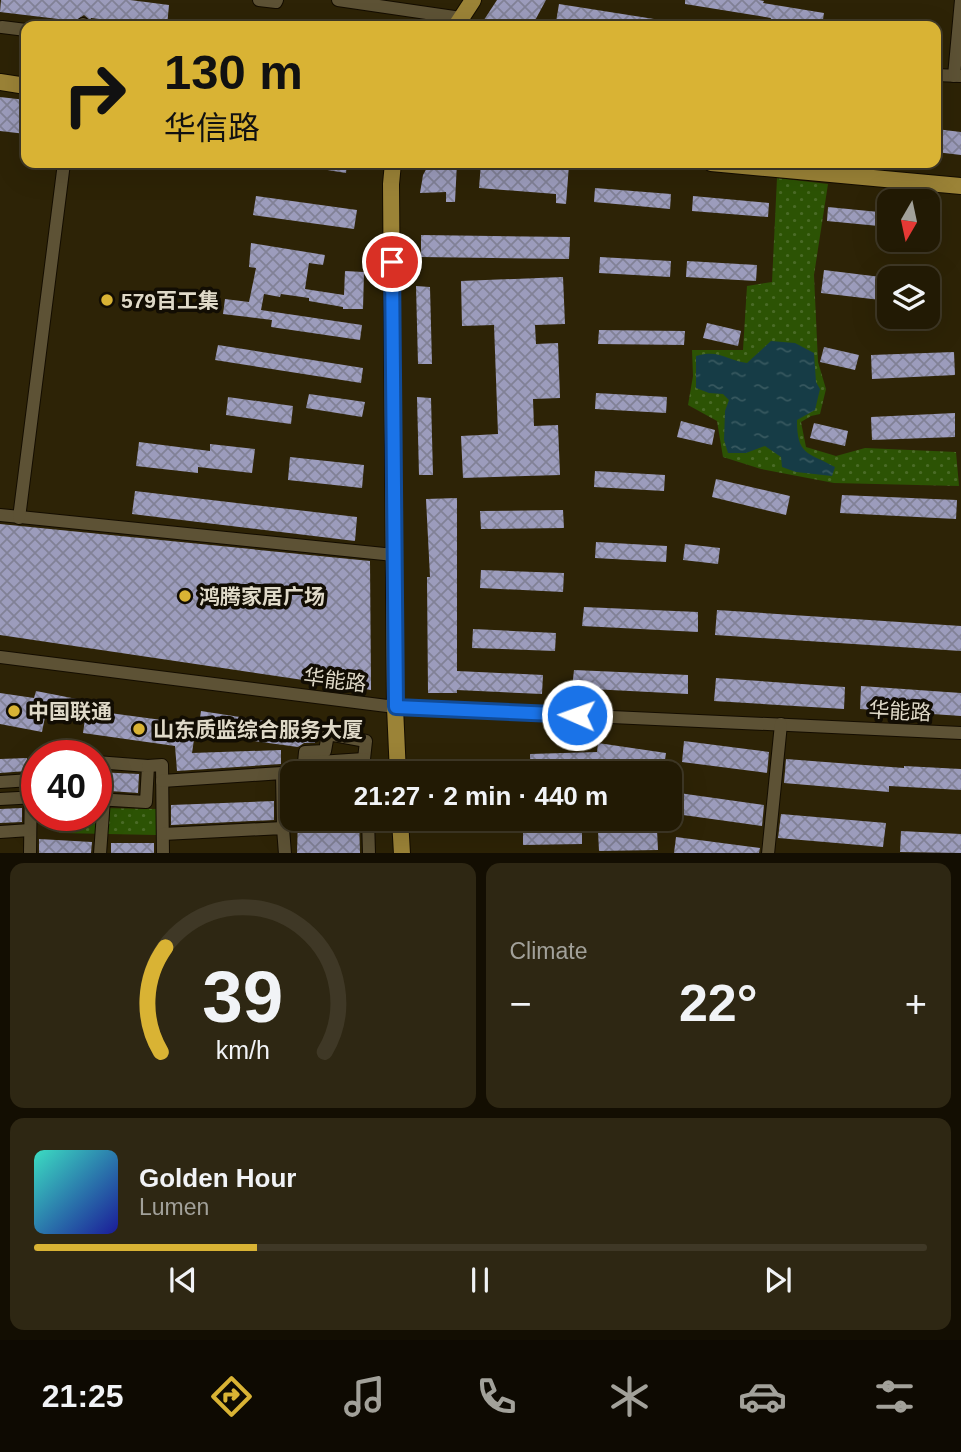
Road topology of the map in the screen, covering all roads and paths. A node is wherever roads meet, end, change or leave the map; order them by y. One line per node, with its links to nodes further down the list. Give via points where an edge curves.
1 (259, 0): 2 (street)
2 (277, 0)
3 (338, 0): 6 (street)
4 (473, 0): 7 (main road)
5 (961, 0): 10 (street)
6 (454, 21)
7 (460, 21)
8 (2, 27): 9 (street)
9 (21, 29)
10 (958, 76)
11 (0, 82): 12 (main road)
12 (21, 85)
13 (63, 168): 19 (street)
14 (393, 168): 20 (main road)
15 (808, 168): 16 (main road)
16 (851, 170): 17 (main road)
17 (961, 186)
18 (0, 515): 19 (street)
19 (19, 518): 20 (street)
20 (394, 555): 22 (main road)
21 (0, 657): 22 (street, 华能路)
22 (396, 707): 23 (street, 华能路); 28 (main road)
23 (781, 724): 24 (street, 华能路); 53 (street)
24 (961, 733)
25 (364, 759): 26 (street, via 366,741 328,734 324,751 305,752); 27 (street)
26 (304, 761)
27 (336, 761)
28 (398, 761)
29 (112, 763): 30 (street)
30 (148, 766): 33 (street, via 162,765); 37 (street, via 146,802)
31 (280, 773): 33 (street)
32 (21, 781): 34 (street)
33 (162, 781): 46 (street)
34 (0, 782)
35 (21, 798): 36 (street)
36 (0, 799)
37 (112, 800)
38 (280, 828): 46 (street)
39 (21, 831): 45 (street)
40 (30, 831): 47 (street)
41 (101, 831): 48 (street)
42 (283, 831): 50 (street)
43 (368, 831): 51 (street)
44 (401, 831): 52 (main road)
45 (0, 832)
46 (163, 834): 49 (street)
47 (30, 853)
48 (100, 853)
49 (163, 853)
50 (285, 853)
51 (369, 853)
52 (402, 853)
53 (768, 853)

